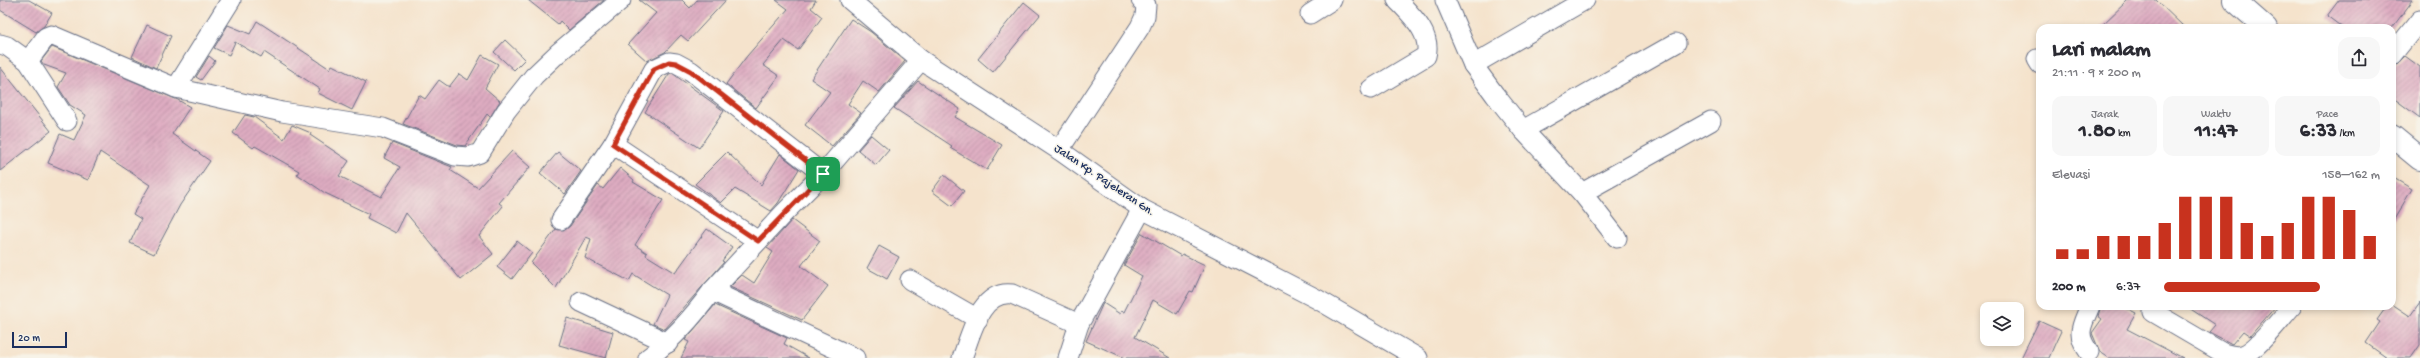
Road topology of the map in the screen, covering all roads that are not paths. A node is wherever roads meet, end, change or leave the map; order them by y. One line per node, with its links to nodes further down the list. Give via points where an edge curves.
1 (231, 0): 19 (street)
2 (621, 0): 19 (street, via 534,76 506,111 480,153 468,158 455,156 383,128 282,112)
3 (850, 0): 16 (street, Jalan Kp. Pajeleran Gn.)
4 (1141, 0): 26 (street, via 1146,5 1140,27)
5 (1332, 0): 10 (street)
6 (1397, 0): 20 (street, via 1425,35 1428,46 1426,56)
7 (1445, 0): 18 (street)
8 (1585, 0): 18 (street)
9 (2234, 0): 12 (main road)
10 (1310, 14)
11 (2420, 20): 15 (street)
12 (2261, 24)
13 (1676, 43): 23 (street)
14 (0, 44): 17 (street, via 8,46)
15 (2396, 50)
16 (921, 60): 26 (street, Jalan Kp. Pajeleran Gn.); 28 (street)
17 (28, 61): 19 (street, via 46,37 51,35); 21 (street)
18 (1473, 65): 23 (street)
19 (176, 88)
20 (1371, 89)
21 (67, 121)
22 (1711, 121): 29 (street)
23 (1523, 130): 29 (street)
24 (2396, 139): 27 (main road)
25 (613, 144): 28 (street, via 654,69 662,64 676,63 691,71); 31 (street); 33 (street)
26 (1059, 150): 30 (street, Jalan Kp. Pajeleran Gn.)
27 (2420, 159)
28 (823, 174): 33 (street)
29 (1582, 193): 32 (street)
30 (1142, 209): 41 (street); 44 (street, Jalan Kp. Pajeleran Gn., via 1318,299)
31 (562, 220)
32 (1617, 238)
33 (758, 241): 35 (street)
34 (910, 280): 40 (street)
35 (712, 291): 42 (street, via 694,316); 46 (street)
36 (581, 302): 42 (street)
37 (2088, 310): 43 (street, via 2080,330 2080,340)
38 (2288, 310): 39 (street, via 2253,348 2244,355 2234,356 2224,353)
39 (2153, 312)
40 (978, 319): 41 (street, via 995,295 1004,293 1012,294); 47 (street)
41 (1079, 324): 48 (street)
42 (668, 343): 45 (street)
43 (2089, 352)
44 (1396, 353): 49 (street, Jalan Kp. Pajeleran Gn.)
45 (648, 358)
46 (855, 358)
47 (962, 358)
48 (1068, 358)
49 (1418, 358)

